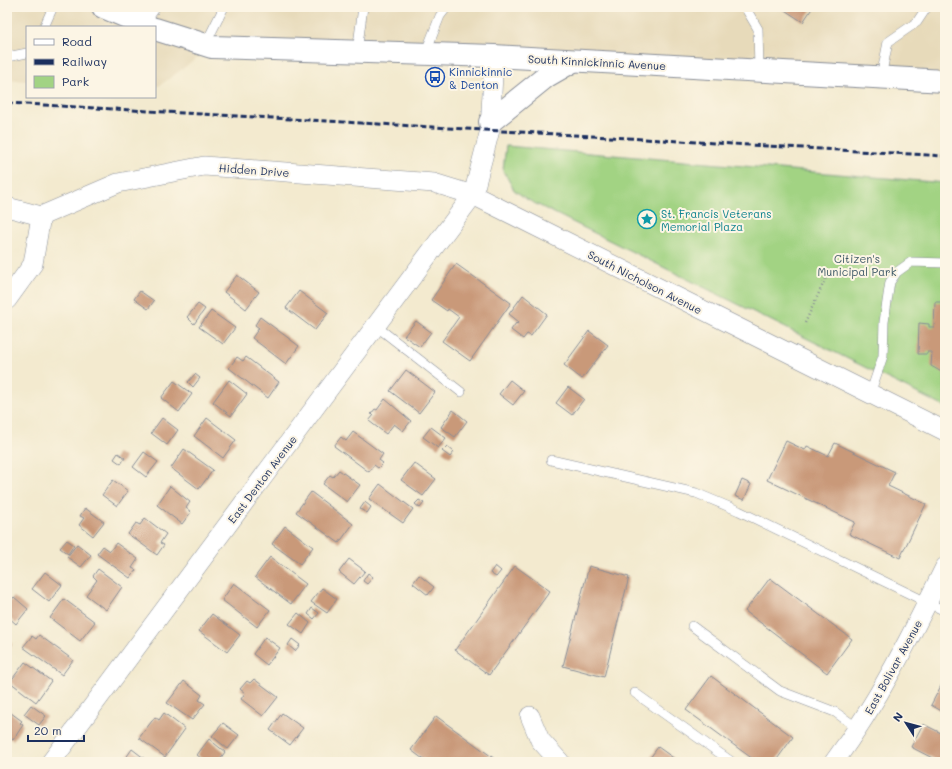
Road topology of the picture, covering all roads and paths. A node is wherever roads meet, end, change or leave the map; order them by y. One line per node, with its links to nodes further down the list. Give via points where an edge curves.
1 (53, 7): 9 (lane)
2 (103, 7): 8 (street, South Kinnickinnic Avenue)
3 (224, 7): 10 (lane)
4 (363, 7): 11 (lane)
5 (447, 7): 13 (lane, via 440,16)
6 (745, 7): 17 (lane, via 758,29)
7 (928, 7): 18 (lane, via 917,22 888,42)
8 (148, 21): 10 (street, South Kinnickinnic Avenue)
9 (44, 26)
10 (205, 45): 11 (street, South Kinnickinnic Avenue)
11 (357, 52): 13 (street, South Kinnickinnic Avenue)
12 (26, 53): 15 (lane)
13 (425, 54): 14 (street, South Kinnickinnic Avenue)
14 (494, 56): 16 (street, South Kinnickinnic Avenue); 20 (street)
15 (7, 57)
16 (573, 60): 17 (street, South Kinnickinnic Avenue); 20 (street, via 547,76)
17 (759, 70): 18 (street, South Kinnickinnic Avenue)
18 (881, 77): 19 (street, South Kinnickinnic Avenue)
19 (945, 81)
20 (490, 122): 21 (street, via 482,166)
21 (473, 195): 23 (street, Hidden Drive, via 434,183 204,166 118,182); 28 (street, East Denton Avenue); 30 (street, South Nicholson Avenue)
22 (7, 207): 23 (street)
23 (40, 216): 26 (street, via 33,264)
24 (945, 263): 30 (lane, via 911,262 897,272 890,282 884,322 883,356)
25 (830, 269): 27 (path)
26 (7, 300)
27 (805, 323)
28 (376, 326): 29 (lane); 40 (street, East Denton Avenue)
29 (461, 392)
30 (870, 394): 31 (street, South Nicholson Avenue)
31 (945, 431)
32 (551, 460): 34 (lane, via 696,493 739,510)
33 (945, 567): 34 (street, East Bolivar Avenue)
34 (928, 602): 35 (lane); 39 (street, East Bolivar Avenue, via 891,675)
35 (945, 611)
36 (692, 626): 39 (lane, via 780,691 835,712)
37 (635, 692): 42 (lane)
38 (530, 716): 41 (street, via 540,740)
39 (858, 729): 43 (street, East Bolivar Avenue)
40 (51, 762)
41 (560, 762)
42 (732, 762)
43 (834, 762)

